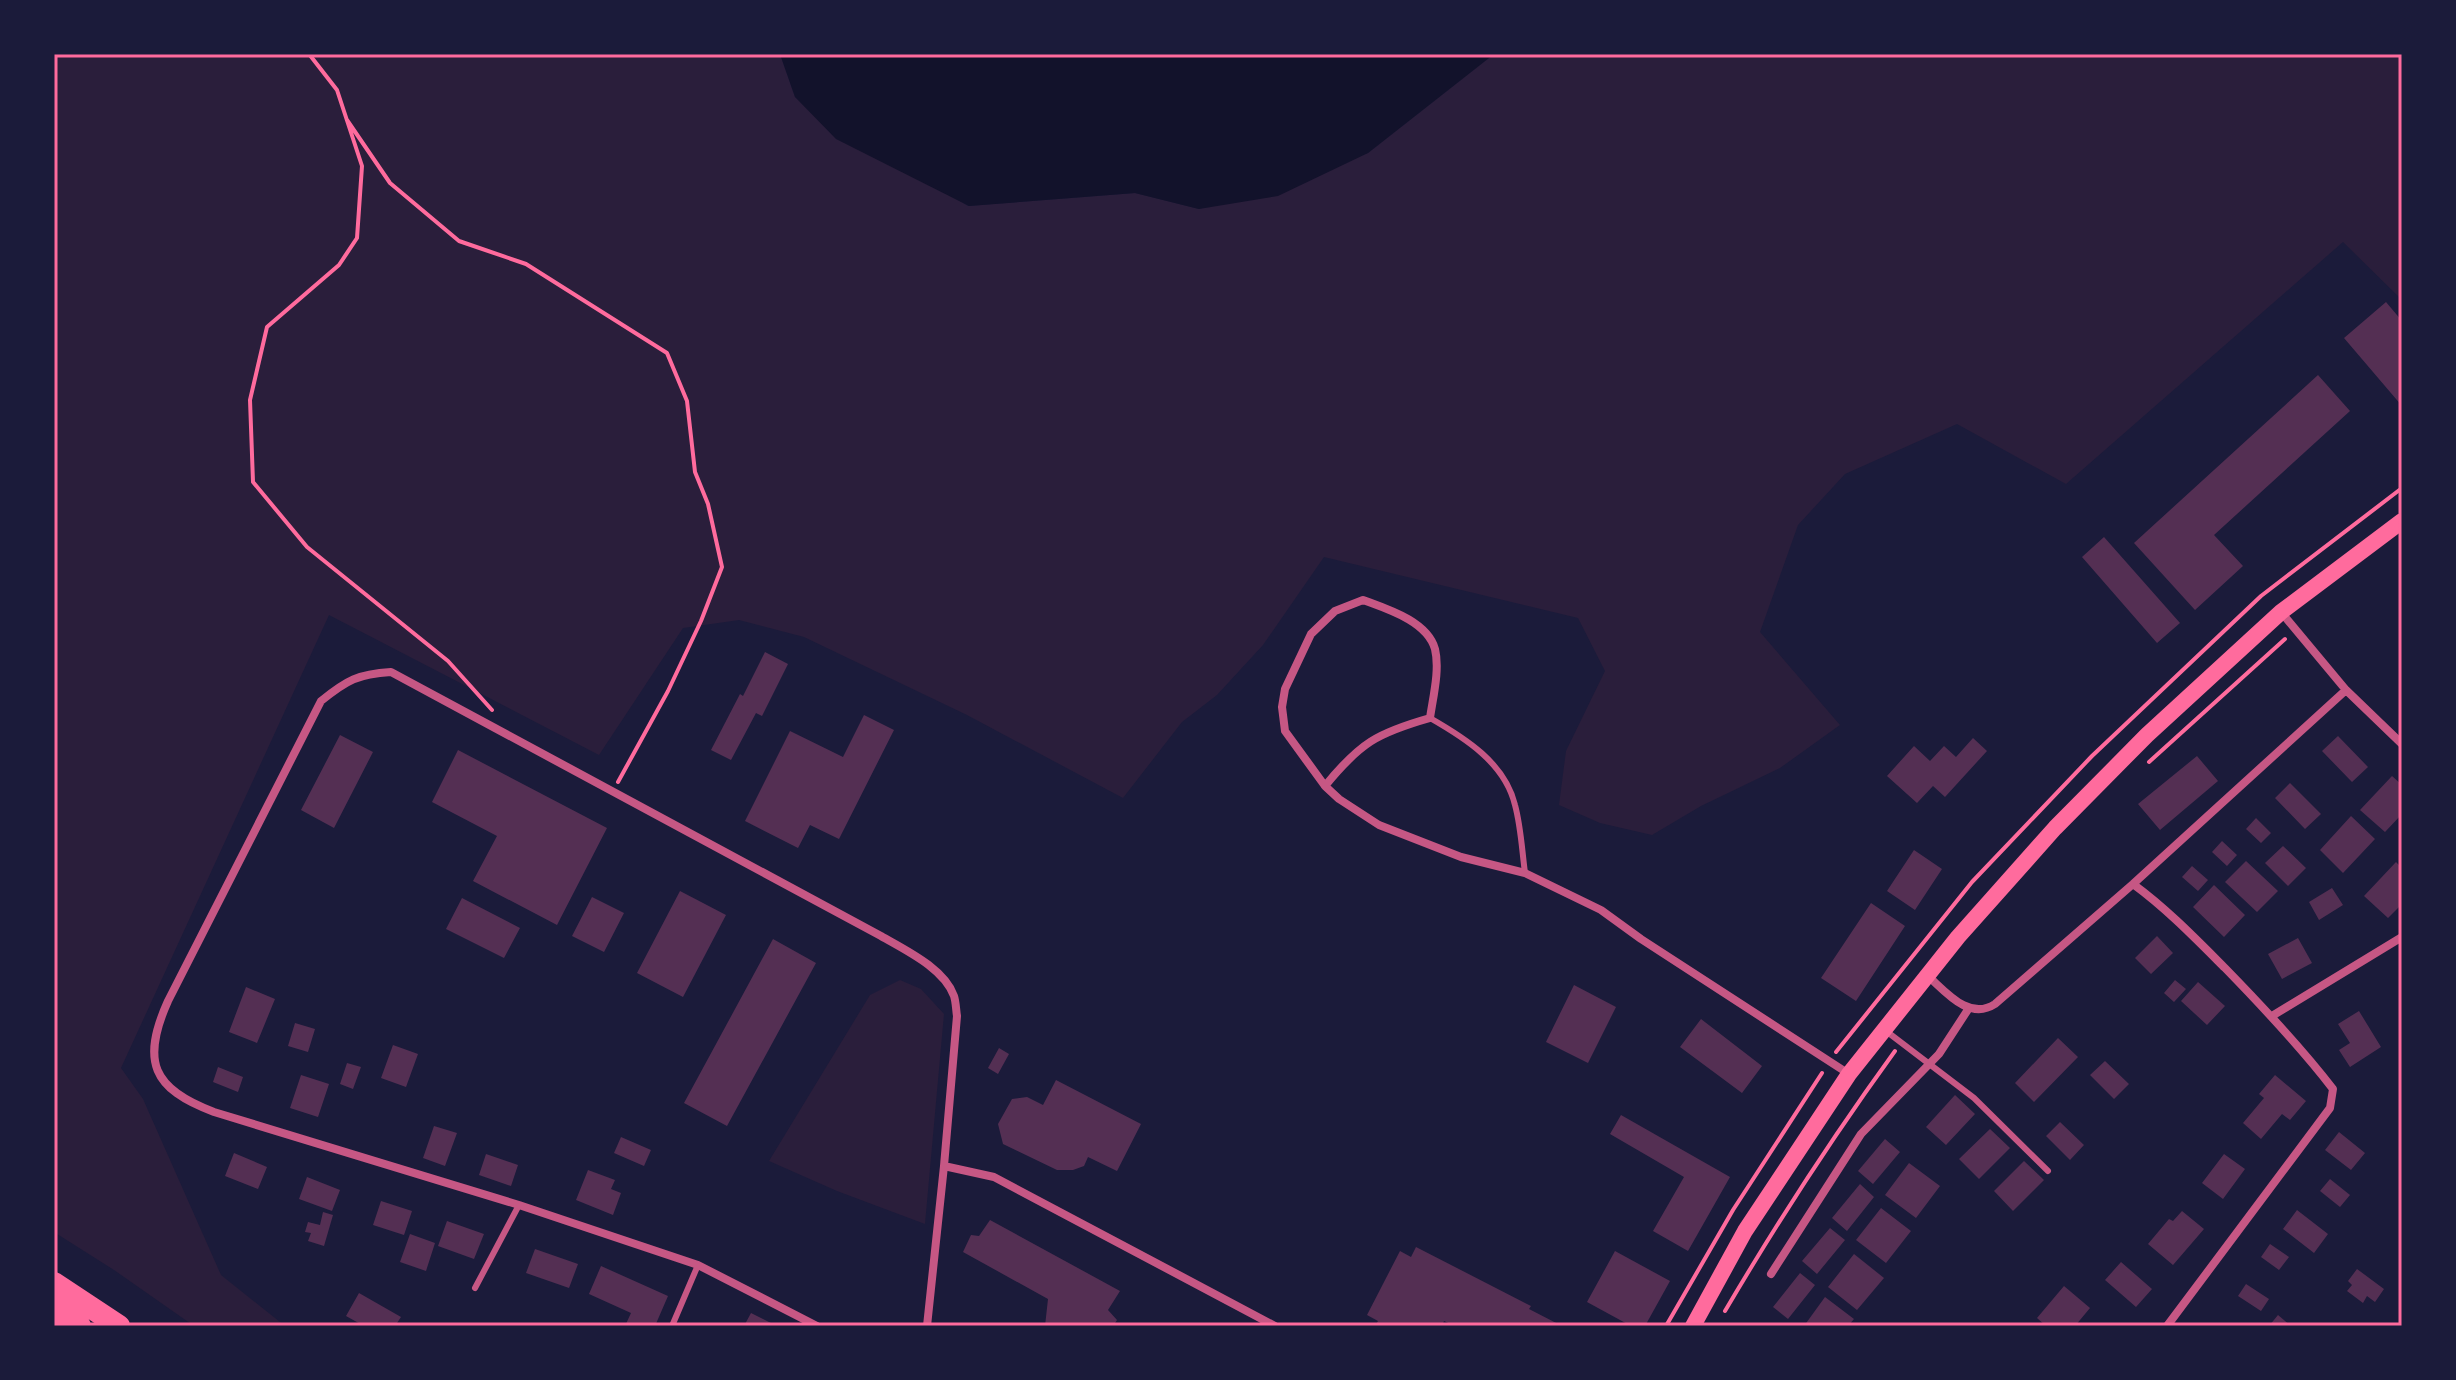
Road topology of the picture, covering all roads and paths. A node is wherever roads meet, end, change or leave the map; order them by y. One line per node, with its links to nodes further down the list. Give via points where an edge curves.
1 (309, 54): 2 (path, via 337,90)
2 (347, 120): 8 (path, via 362,166 357,238 339,265 267,327 250,400 253,482 307,547 448,661 495,712); 12 (path, via 390,183 459,241 526,264 667,353 687,401 695,472 722,567 668,691)
3 (2402, 521): 4 (main road)
4 (2281, 612): 5 (street); 16 (main road, via 2094,787)
5 (2296, 629): 6 (street); 10 (path)
6 (2346, 690): 9 (street); 14 (street)
7 (1430, 718): 11 (street, via 1366,743); 11 (street, via 1435,647 1418,625 1363,600 1335,611 1311,634 1282,707 1285,731); 13 (lane, via 1498,769 1515,803)
8 (499, 731): 12 (street); 25 (street, via 391,672 363,674 321,701 168,1001 156,1028 154,1051 158,1075 195,1105)
9 (2402, 744)
10 (2146, 764)
11 (1325, 786): 13 (street, via 1379,825 1461,857)
12 (612, 792): 23 (street, via 881,936 946,982 957,1016)
13 (1525, 873): 22 (street, via 1601,910)
14 (2133, 884): 17 (street, via 1995,1004); 18 (street, via 2166,909)
15 (2402, 937): 18 (street)
16 (1927, 976): 17 (street); 19 (main road)
17 (1969, 1008): 21 (street)
18 (2272, 1016): 39 (street, via 2333,1089 2330,1108)
19 (1883, 1029): 20 (lane); 22 (main road)
20 (1900, 1044): 21 (lane); 31 (path, via 1774,1227)
21 (1928, 1065): 24 (lane, via 1974,1098); 27 (street, via 1861,1134)
22 (1849, 1074): 38 (main road, via 1745,1231)
23 (944, 1166): 36 (street); 37 (street, via 994,1177)
24 (2048, 1171)
25 (519, 1205): 26 (street); 29 (lane)
26 (698, 1265): 34 (lane); 35 (street)
27 (1771, 1274)
28 (54, 1283): 33 (highway)
29 (475, 1288)
30 (54, 1308): 32 (highway)
31 (1723, 1314)
32 (80, 1326)
33 (119, 1326)
34 (672, 1326)
35 (817, 1326)
36 (927, 1326)
37 (1275, 1326)
38 (1693, 1326)
39 (2167, 1326)

